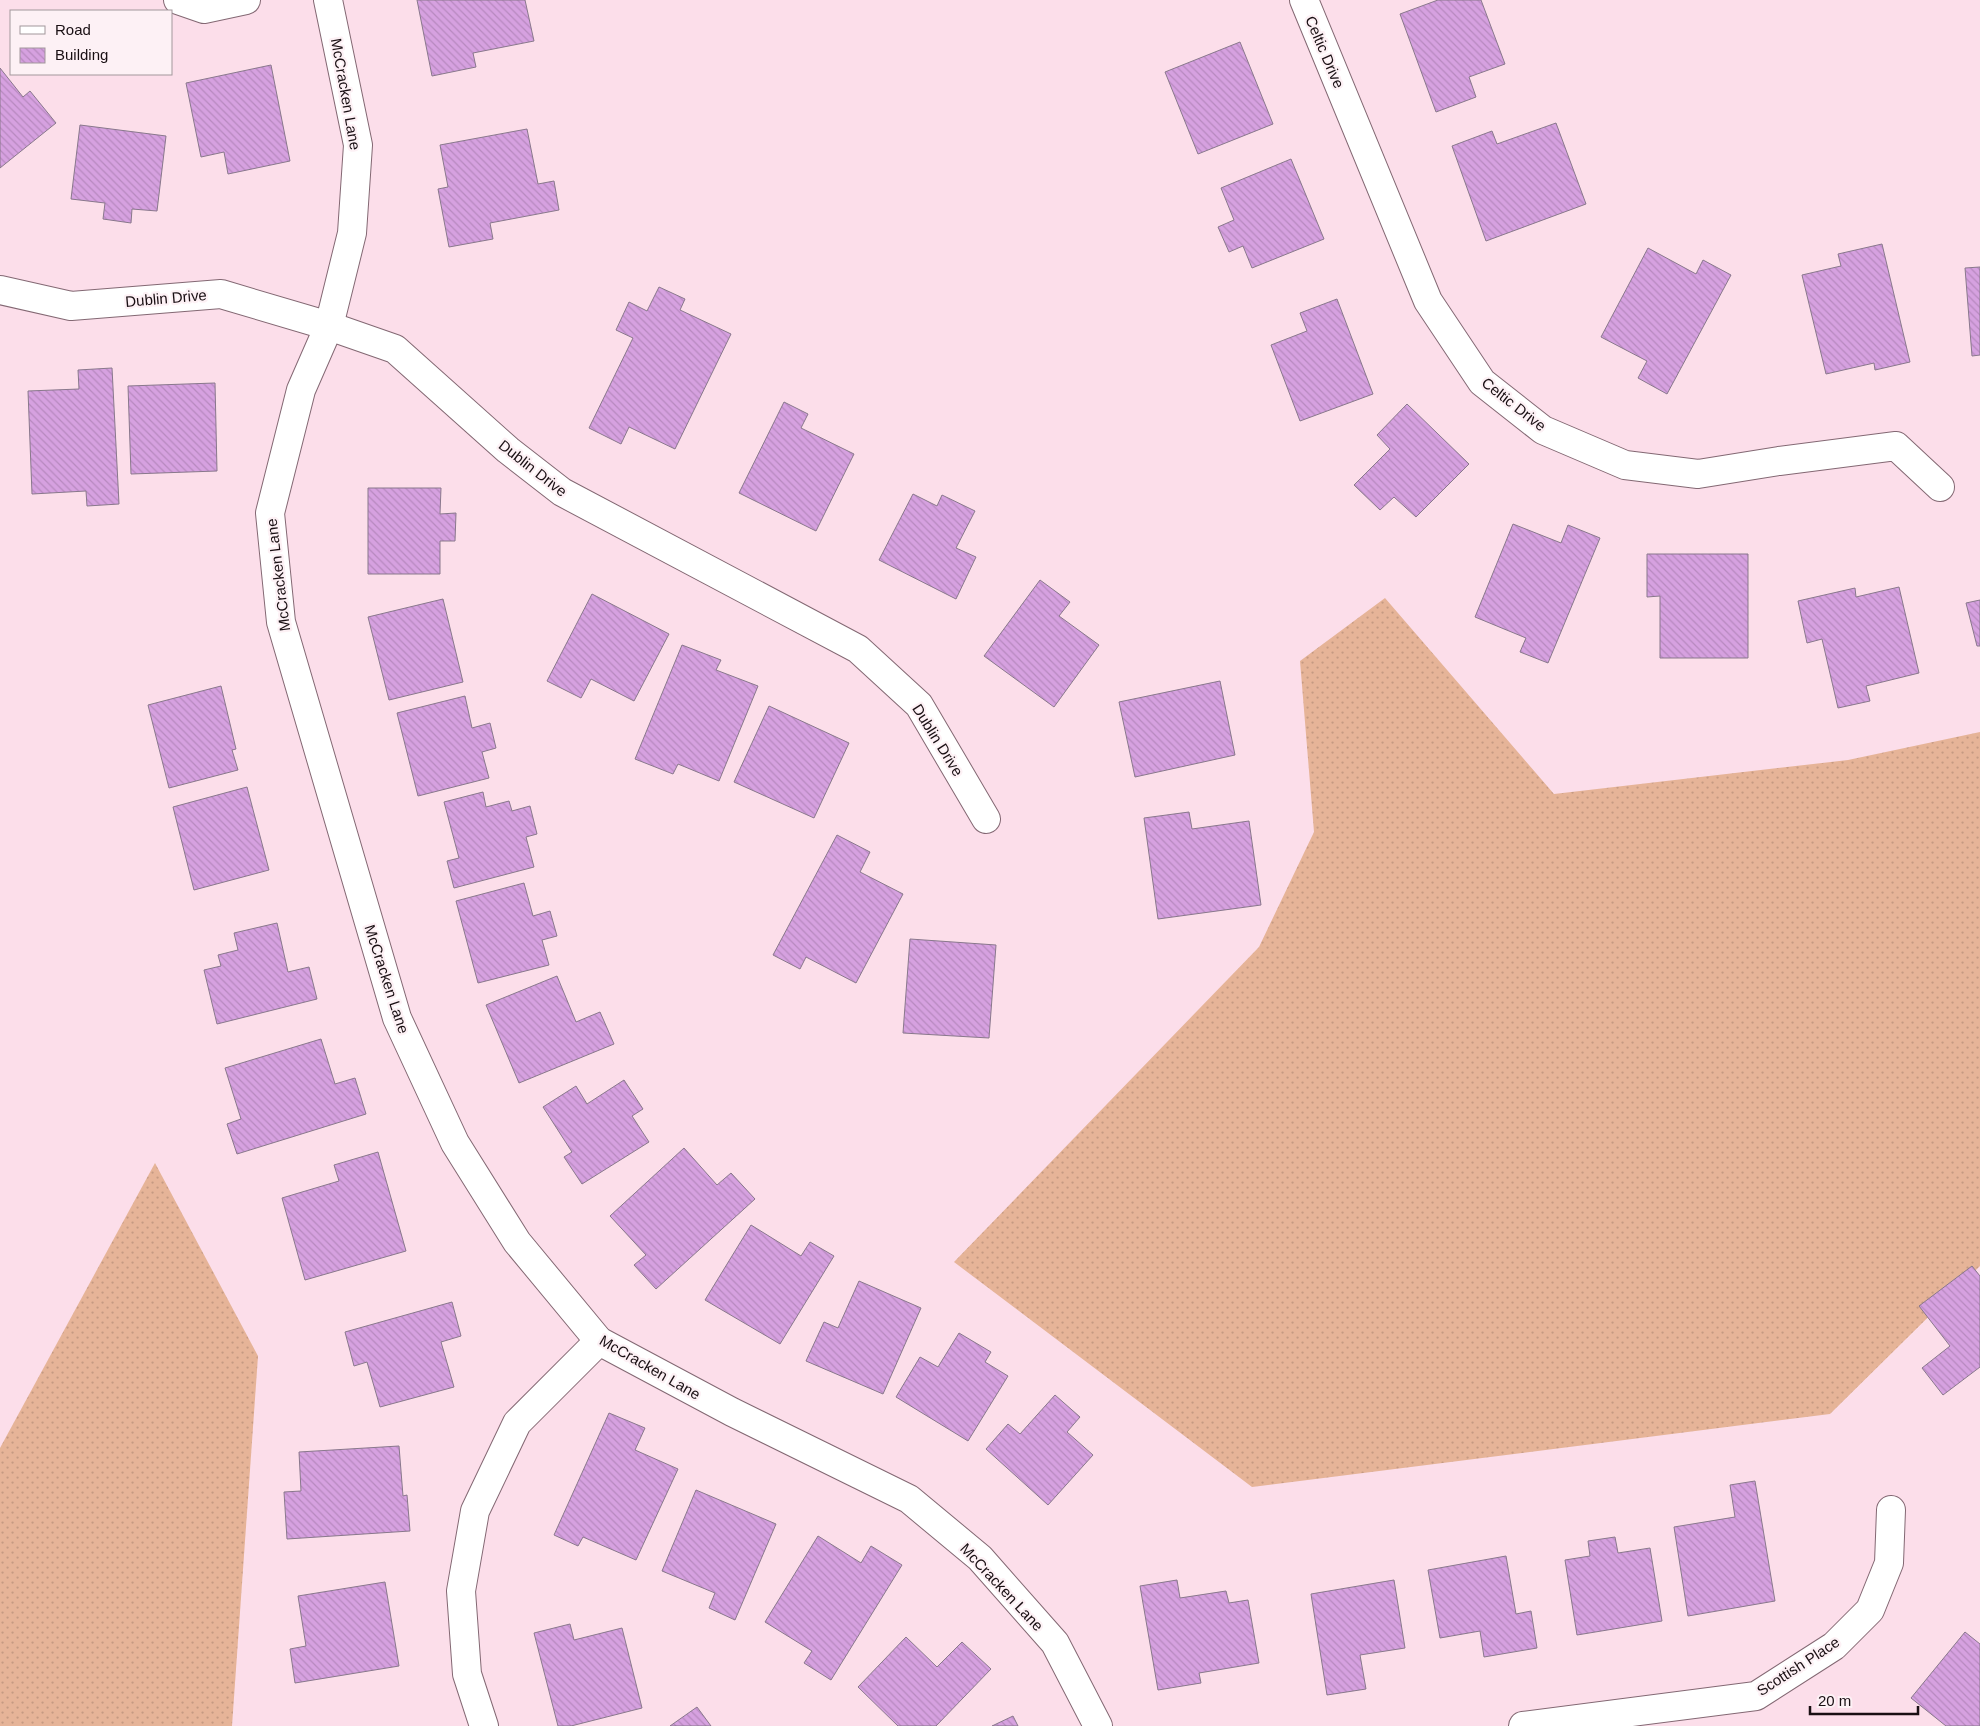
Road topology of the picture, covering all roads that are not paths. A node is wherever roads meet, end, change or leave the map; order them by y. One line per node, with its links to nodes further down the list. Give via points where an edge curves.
1 (178, 0): 2 (street, via 204,9)
2 (246, 0)
3 (328, 0): 6 (street, McCracken Lane, via 358,145 352,233)
4 (1304, 0): 7 (street, Celtic Drive, via 1428,301 1482,382 1543,430 1625,465 1698,474 1896,446)
5 (0, 290): 6 (street, Dublin Drive, via 71,306 221,294)
6 (329, 326): 8 (street, Dublin Drive, via 395,349 508,450 562,492 858,649 919,704); 9 (street, McCracken Lane, via 301,390 270,513 281,622 397,1018 455,1143 517,1242)
7 (1940, 487)
8 (986, 819)
9 (599, 1341): 11 (street, via 518,1423 475,1511 461,1591 467,1674); 12 (street, McCracken Lane, via 732,1412 909,1499 980,1558 1054,1642)
10 (1890, 1510): 13 (street, Scottish Place, via 1889,1563 1870,1610 1834,1646 1756,1696)
11 (484, 1726)
12 (1098, 1726)
13 (1523, 1726)

